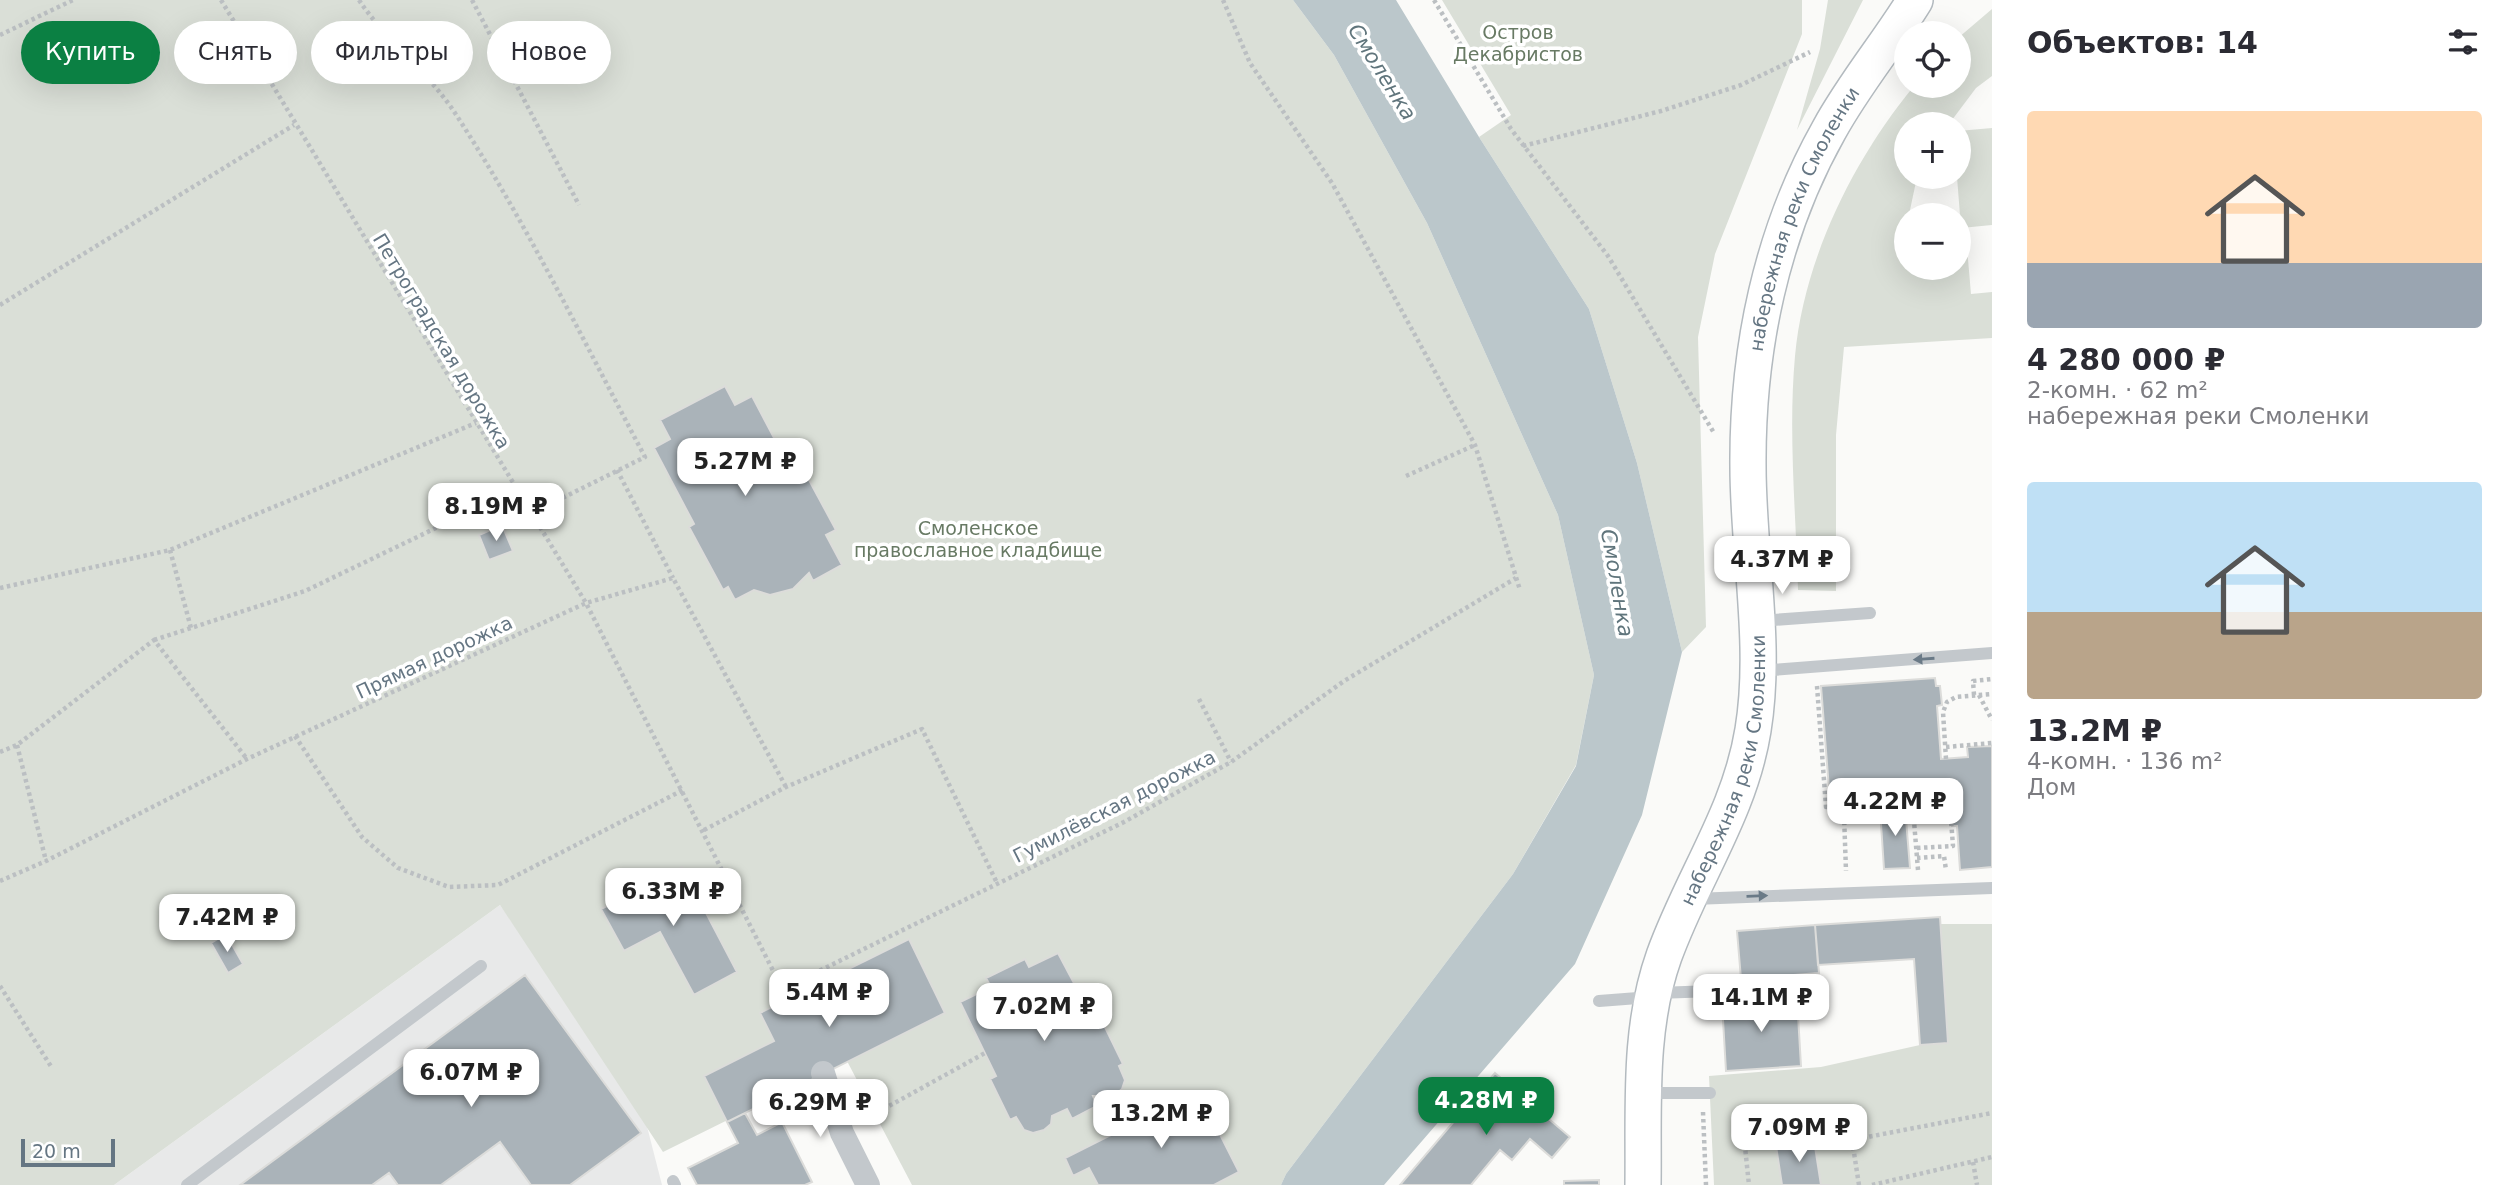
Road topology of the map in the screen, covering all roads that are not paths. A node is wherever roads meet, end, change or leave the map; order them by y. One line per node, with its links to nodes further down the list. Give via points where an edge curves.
1 (1913, 2): 3 (main road, набережная реки Смоленки, via 1827,133 1769,277 1755,343 1748,411)
2 (1870, 613): 3 (lane)
3 (1755, 622): 5 (main road, набережная реки Смоленки)
4 (1992, 653): 5 (lane, one-way to 5)
5 (1756, 671): 7 (main road, набережная реки Смоленки, via 1754,727 1745,771)
6 (1992, 888): 7 (lane, one-way to 6)
7 (1689, 899): 10 (main road, набережная реки Смоленки)
8 (481, 966): 15 (lane)
9 (1741, 990): 10 (lane)
10 (1652, 995): 11 (lane); 13 (main road, набережная реки Смоленки)
11 (1599, 1001)
12 (823, 1073): 16 (street, via 842,1133)
13 (1644, 1093): 14 (lane); 17 (main road, набережная реки Смоленки)
14 (1706, 1093)
15 (187, 1185)
16 (868, 1185)
17 (1643, 1185)

